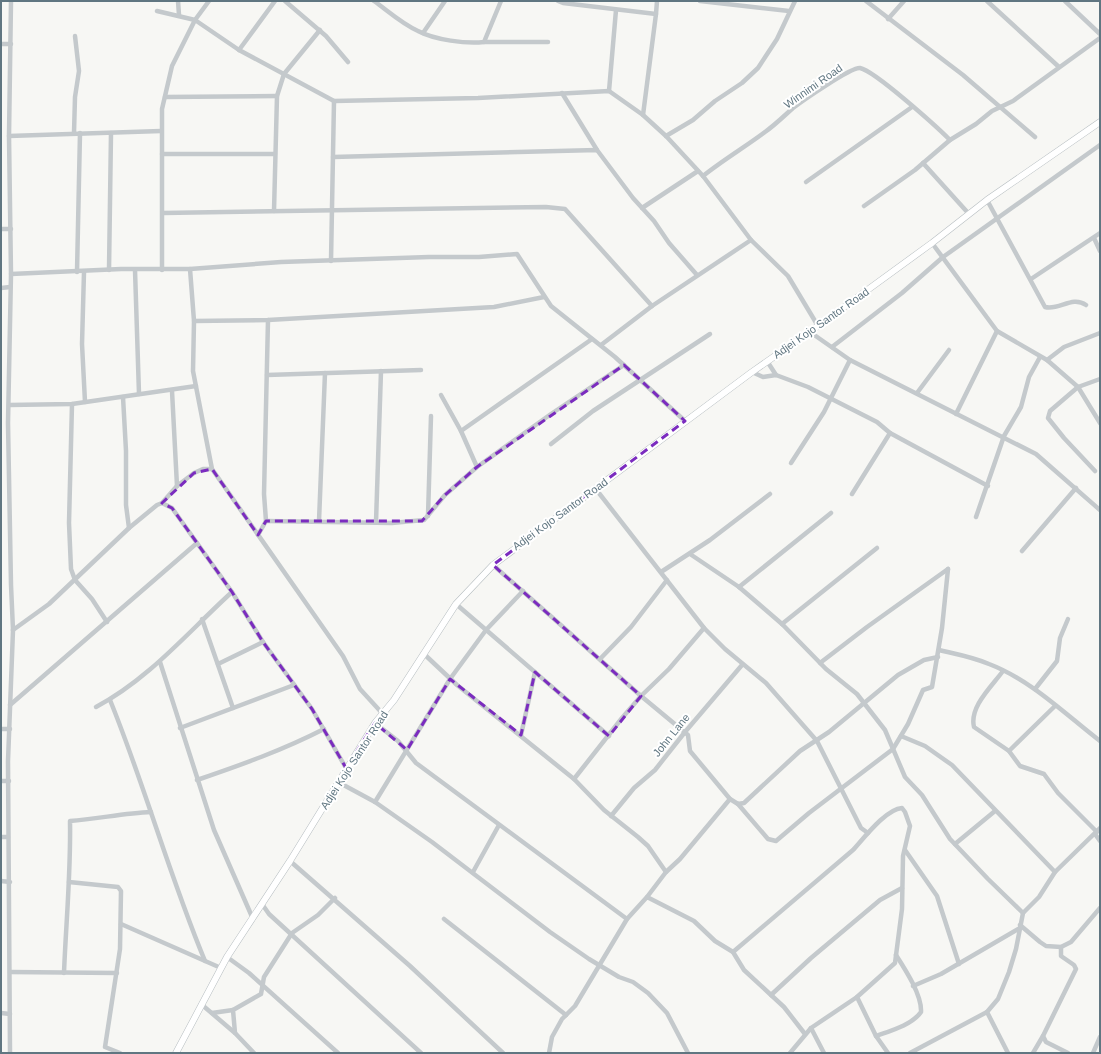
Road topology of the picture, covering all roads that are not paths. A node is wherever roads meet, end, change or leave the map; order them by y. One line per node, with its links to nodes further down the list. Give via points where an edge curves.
1 (11, 1): 32 (street)
2 (178, 1): 21 (street)
3 (209, 1): 23 (street)
4 (275, 1): 33 (street)
5 (285, 1): 24 (street)
6 (374, 1): 25 (street, via 411,28)
7 (445, 1): 25 (street)
8 (501, 1): 29 (street)
9 (558, 1): 17 (street)
10 (657, 1): 20 (street)
11 (700, 1): 19 (street, via 764,6)
12 (795, 1): 19 (street)
13 (866, 1): 22 (street)
14 (904, 1): 22 (street)
15 (987, 1): 35 (street)
16 (1065, 1): 26 (street)
17 (616, 10): 20 (street); 37 (street)
18 (157, 11): 21 (street)
19 (789, 11): 51 (street, via 777,39 758,68 693,120)
20 (656, 14): 44 (street)
21 (179, 15): 23 (street)
22 (888, 19): 43 (street)
23 (195, 20): 33 (street); 40 (street, via 172,66)
24 (320, 30): 34 (street); 36 (street)
25 (423, 33): 29 (street, via 468,43)
26 (1100, 34)
27 (75, 36): 47 (street, via 79,71)
28 (1100, 38): 35 (street)
29 (484, 42): 30 (street)
30 (548, 42)
31 (1, 44): 32 (street)
32 (11, 44): 50 (street)
33 (239, 50): 36 (street)
34 (348, 62)
35 (1059, 67): 43 (street)
36 (284, 74): 39 (street); 41 (street)
37 (609, 91): 38 (street); 44 (street)
38 (562, 93): 41 (street); 55 (street)
39 (277, 96): 40 (street); 57 (street)
40 (165, 97): 46 (street)
41 (334, 101): 58 (street)
42 (912, 107): 53 (street, Winnimi Road); 61 (street, Winnimi Road, via 864,69 854,69 800,103 774,126); 62 (street)
43 (1001, 107): 52 (street); 53 (street)
44 (643, 115): 51 (street)
45 (1100, 122): 63 (street, Adjei Kojo Santor Road)
46 (162, 131): 49 (street); 56 (street)
47 (74, 133): 48 (street); 50 (street)
48 (80, 133): 49 (street); 84 (street)
49 (111, 133): 81 (street)
50 (9, 136): 72 (street)
51 (666, 136): 60 (street)
52 (1035, 137)
53 (950, 140): 59 (street)
54 (1100, 145): 70 (street)
55 (597, 150): 58 (street); 65 (street)
56 (162, 154): 57 (street); 68 (street)
57 (276, 154): 67 (street)
58 (333, 157): 66 (street)
59 (923, 164): 64 (street); 69 (street)
60 (698, 171): 61 (street); 65 (street)
61 (703, 176): 75 (street)
62 (806, 182)
63 (987, 200): 69 (street, Adjei Kojo Santor Road); 70 (street)
64 (864, 206)
65 (642, 208): 87 (street)
66 (333, 210): 67 (street); 79 (street); 93 (street, via 546,207 565,209)
67 (274, 211): 68 (street)
68 (164, 213): 83 (street)
69 (969, 214): 76 (street, Adjei Kojo Santor Road)
70 (997, 220): 78 (street); 88 (street)
71 (1, 229): 72 (street)
72 (11, 229): 86 (street)
73 (1100, 234): 74 (street)
74 (1094, 238): 77 (street); 88 (street)
75 (751, 240): 87 (street); 96 (street, via 788,276)
76 (932, 243): 78 (street); 96 (street, Adjei Kojo Santor Road)
77 (1100, 251)
78 (943, 257): 97 (street); 103 (street, via 902,293)
79 (331, 261): 80 (street); 91 (street, via 516,254)
80 (190, 269): 83 (street); 95 (street)
81 (109, 270): 82 (street); 85 (street)
82 (135, 270): 83 (street); 122 (street)
83 (162, 270)
84 (77, 272): 85 (street); 86 (street)
85 (84, 272): 126 (street, via 82,344)
86 (12, 274): 89 (street)
87 (697, 275): 93 (street)
88 (1031, 279): 92 (street, via 1045,307 1077,301)
89 (10, 287): 90 (street); 128 (street)
90 (1, 288)
91 (544, 297): 94 (street, via 494,307); 101 (street, via 551,306)
92 (1086, 305)
93 (652, 306): 102 (street)
94 (268, 320): 95 (street); 114 (street)
95 (194, 321): 118 (street, via 193,371)
96 (818, 326): 98 (street, Adjei Kojo Santor Road)
97 (997, 331): 105 (street); 129 (street)
98 (810, 332): 103 (street); 108 (street, Adjei Kojo Santor Road)
99 (1100, 333): 107 (street, via 1064,347)
100 (710, 334): 116 (street)
101 (592, 339): 102 (street); 133 (street)
102 (601, 345): 109 (street)
103 (832, 347): 106 (street)
104 (949, 350): 121 (street)
105 (1040, 357): 107 (street); 135 (street, via 1029,377 1021,407)
106 (850, 360): 121 (street); 125 (street)
107 (1047, 360): 119 (street)
108 (767, 361): 112 (street, Adjei Kojo Santor Road); 115 (street)
109 (624, 365): 116 (street); 138 (street)
110 (421, 370): 111 (street)
111 (381, 371): 113 (street); 154 (street)
112 (752, 372): 115 (street, via 763,377); 131 (street, Adjei Kojo Santor Road)
113 (325, 374): 114 (street); 153 (street)
114 (267, 375): 152 (street, via 264,494)
115 (776, 375): 125 (street, via 798,382)
116 (640, 379): 131 (street); 136 (street)
117 (1100, 379): 119 (street)
118 (196, 386): 122 (street); 139 (street)
119 (1078, 387): 132 (street); 140 (street, via 1050,411 1048,418)
120 (172, 391): 141 (street)
121 (917, 393): 129 (street)
122 (138, 394): 124 (street)
123 (441, 395): 133 (street)
124 (123, 397): 126 (street); 155 (street)
125 (831, 398): 134 (street, via 861,416 877,422); 137 (street)
126 (85, 402): 127 (street)
127 (72, 404): 128 (street); 163 (street, via 70,557)
128 (9, 405): 174 (street)
129 (956, 414): 135 (street)
130 (431, 416): 150 (street)
131 (685, 421): 143 (street, Adjei Kojo Santor Road)
132 (1100, 423)
133 (461, 431): 138 (street)
134 (890, 433): 142 (street); 146 (street)
135 (1004, 436): 142 (street); 144 (street, via 1036,454)
136 (551, 444)
137 (791, 463)
138 (477, 467): 150 (street, via 445,495)
139 (212, 469): 141 (street, via 194,473); 156 (street)
140 (1095, 471)
141 (177, 486): 147 (street)
142 (988, 486): 151 (street)
143 (595, 488): 161 (street, Adjei Kojo Santor Road); 162 (street)
144 (1076, 488): 148 (street); 159 (street)
145 (770, 494): 160 (street)
146 (852, 494)
147 (162, 503): 155 (street); 157 (street, via 172,508)
148 (1100, 510)
149 (831, 513): 165 (street)
150 (428, 516): 154 (street, via 422,521)
151 (976, 517)
152 (266, 521): 153 (street); 156 (street)
153 (319, 521): 154 (street)
154 (376, 522)
155 (129, 528): 163 (street)
156 (258, 535): 197 (street, via 343,656 360,689)
157 (197, 543): 167 (street); 171 (street)
158 (877, 548): 172 (street)
159 (1022, 551)
160 (690, 554): 162 (street); 165 (street)
161 (493, 565): 166 (street); 168 (street, Adjei Kojo Santor Road)
162 (662, 572): 164 (street)
163 (75, 580): 171 (street, via 92,598); 174 (street, via 49,604)
164 (668, 580): 173 (street); 180 (street, via 631,627)
165 (739, 588): 172 (street)
166 (523, 591): 175 (street); 180 (street)
167 (232, 592): 169 (street); 176 (street)
168 (456, 604): 175 (street); 178 (street, Adjei Kojo Santor Road)
169 (202, 619): 181 (street); 183 (street)
170 (1068, 619): 189 (street, via 1060,638 1057,661)
171 (107, 622): 193 (street)
172 (782, 624): 182 (street)
173 (704, 628): 184 (street); 190 (street, via 669,669)
174 (13, 630): 193 (street)
175 (486, 630): 186 (street); 187 (street)
176 (263, 642): 183 (street); 188 (street)
177 (939, 650): 179 (street); 182 (street, via 948,569); 185 (street, via 988,663)
178 (424, 654): 187 (street); 197 (street, Adjei Kojo Santor Road, via 394,700)
179 (938, 657): 192 (street, via 924,660 898,675); 206 (street, via 932,687 923,690)
180 (600, 659): 190 (street)
181 (160, 662): 191 (street); 199 (street)
182 (820, 663): 192 (street)
183 (218, 664): 196 (street)
184 (742, 665): 203 (street, John Lane); 207 (street, via 766,683)
185 (1003, 671): 189 (street); 211 (street, via 979,703 972,720 974,727 982,734)
186 (535, 672): 204 (street); 205 (street)
187 (450, 679): 204 (street); 210 (street)
188 (294, 685): 196 (street); 202 (street)
189 (1035, 689): 194 (street)
190 (641, 696): 203 (street); 205 (street)
191 (110, 700): 195 (street); 225 (street)
192 (863, 702): 207 (street); 209 (street, via 885,730)
193 (10, 705): 201 (street)
194 (1055, 706): 208 (street); 211 (street)
195 (96, 707)
196 (234, 708): 199 (street)
197 (382, 713): 198 (street, Adjei Kojo Santor Road)
198 (375, 723): 210 (street); 214 (street, Adjei Kojo Santor Road)
199 (180, 728): 216 (street)
200 (1, 729): 201 (street)
201 (10, 729): 213 (street)
202 (324, 729): 214 (street); 216 (street, via 254,761)
203 (684, 732): 221 (street, via 689,738 690,751); 226 (street, John Lane, via 655,770 634,788)
204 (521, 735): 215 (street)
205 (608, 736): 215 (street)
206 (901, 736): 209 (street); 224 (street, via 924,746 952,765)
207 (816, 741): 220 (street, via 825,754); 223 (street, via 800,751 744,803)
208 (1100, 741)
209 (894, 749): 220 (street); 233 (street, via 905,777 922,795)
210 (407, 750): 222 (street); 227 (street, via 416,763)
211 (1009, 751): 228 (street, via 1020,766 1044,774 1058,793)
212 (1, 760): 213 (street)
213 (8, 761): 218 (street)
214 (346, 768): 219 (street, Adjei Kojo Santor Road)
215 (574, 779): 226 (street)
216 (197, 780): 249 (street, via 214,830)
217 (1, 781): 218 (street)
218 (8, 781): 231 (street)
219 (338, 782): 222 (street); 235 (street, Adjei Kojo Santor Road)
220 (840, 789): 223 (street, via 776,841 768,839); 229 (street, via 861,828)
221 (730, 799): 223 (street); 237 (street)
222 (375, 802): 236 (street)
223 (738, 804)
224 (995, 810): 233 (street); 238 (street)
225 (151, 812): 241 (street, via 122,813 70,821); 258 (street)
226 (612, 816): 237 (street, via 648,846)
227 (499, 825): 236 (street); 250 (street)
228 (1097, 831): 232 (street); 238 (street)
229 (868, 833): 234 (street, via 896,809 902,808 906,812 910,826); 255 (street, via 853,850)
230 (1, 837): 231 (street)
231 (8, 837): 240 (street)
232 (1100, 841)
233 (955, 844): 247 (street)
234 (904, 850): 242 (street); 260 (street, via 937,896)
235 (290, 861): 244 (street); 245 (street, Adjei Kojo Santor Road)
236 (473, 872): 259 (street, via 550,932)
237 (666, 872): 243 (street)
238 (1055, 872): 247 (street, via 1039,897)
239 (1, 881): 240 (street)
240 (10, 882): 262 (street)
241 (69, 882): 251 (street, via 120,889); 263 (street)
242 (902, 888): 256 (street); 267 (street, via 880,900)
243 (647, 897): 250 (street); 255 (street, via 694,921 715,941)
244 (335, 898): 253 (street, via 318,915); 291 (street)
245 (262, 904): 249 (street, Adjei Kojo Santor Road); 253 (street, via 269,914)
246 (1100, 908): 254 (street, via 1071,942)
247 (1023, 913): 252 (street)
248 (444, 918): 275 (street)
249 (253, 919): 257 (street, Adjei Kojo Santor Road)
250 (627, 920): 259 (street)
251 (122, 924): 258 (street); 264 (street)
252 (1020, 926): 254 (street, via 1040,942 1054,948); 260 (street); 271 (street, via 1016,949 1006,979 998,999)
253 (292, 933): 265 (street, via 264,977); 290 (street)
254 (1061, 947): 280 (street, via 1061,956 1076,969)
255 (733, 952): 267 (street, via 744,970)
256 (896, 955): 266 (street); 268 (street, via 893,965)
257 (227, 957): 261 (street, Adjei Kojo Santor Road); 265 (street)
258 (205, 961): 261 (street)
259 (599, 964): 275 (street, via 575,1006); 293 (street, via 619,977 633,982 658,1002)
260 (959, 964): 266 (street)
261 (221, 968): 269 (street, Adjei Kojo Santor Road)
262 (10, 972): 263 (street); 274 (street)
263 (64, 973): 264 (street)
264 (117, 973): 283 (street)
265 (263, 985): 270 (street, via 261,994); 289 (street)
266 (914, 986): 279 (street, via 921,1006 918,1016 906,1024)
267 (771, 995): 278 (street)
268 (856, 997): 276 (street); 279 (street)
269 (201, 1004): 273 (street); 287 (street, Adjei Kojo Santor Road)
270 (233, 1010): 273 (street); 277 (street)
271 (987, 1012): 297 (street); 298 (street)
272 (1, 1013): 274 (street)
273 (212, 1013): 277 (street)
274 (10, 1014): 284 (street)
275 (566, 1015): 292 (street, via 552,1037)
276 (811, 1028): 278 (street); 295 (street)
277 (235, 1033): 288 (street)
278 (806, 1034): 294 (street)
279 (876, 1036): 296 (street)
280 (1043, 1036): 299 (street); 300 (street, via 1046,1042)
281 (1100, 1037): 282 (street)
282 (1098, 1044): 301 (street)
283 (105, 1047): 285 (street); 286 (street)
284 (10, 1053)
285 (102, 1053)
286 (120, 1053)
287 (176, 1053)
288 (254, 1053)
289 (338, 1053)
290 (420, 1053)
291 (503, 1053)
292 (549, 1053)
293 (688, 1053)
294 (790, 1053)
295 (824, 1053)
296 (888, 1053)
297 (910, 1053)
298 (1008, 1053)
299 (1033, 1053)
300 (1068, 1053)
301 (1093, 1053)

